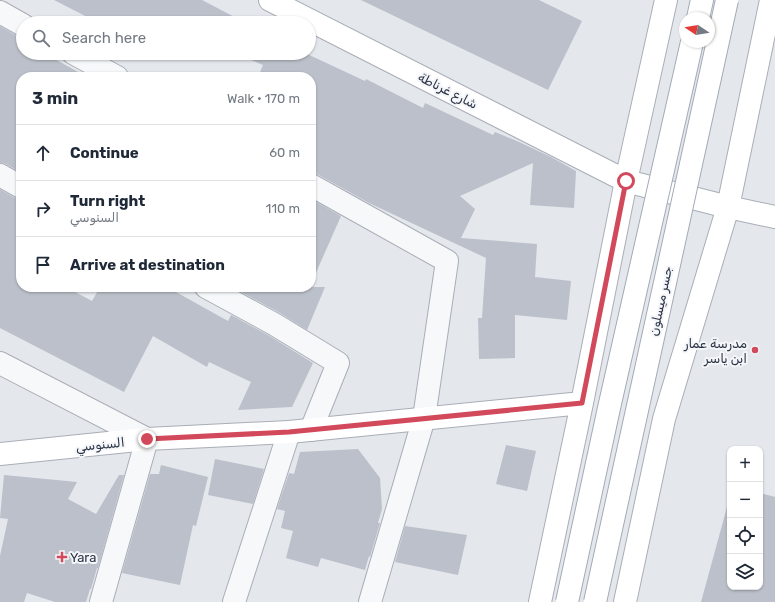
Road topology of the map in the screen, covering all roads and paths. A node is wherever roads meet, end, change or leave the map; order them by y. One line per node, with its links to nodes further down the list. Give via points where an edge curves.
1 (270, 0): 8 (main road, شارع غرناطة)
2 (702, 0): 7 (main road)
3 (727, 0): 33 (main road, جسر ميسلون, bridge)
4 (771, 0): 18 (main road)
5 (665, 1): 15 (main road)
6 (0, 12): 9 (street)
7 (699, 12)
8 (301, 16)
9 (16, 21)
10 (316, 23): 15 (main road, شارع غرناطة)
11 (691, 48): 32 (main road, جسر ميسلون, bridge)
12 (86, 60): 13 (street)
13 (107, 72)
14 (0, 175): 16 (street)
15 (626, 181): 18 (main road, شارع غرناطة); 22 (main road)
16 (16, 183)
17 (316, 188): 23 (street, via 447,261)
18 (728, 207): 19 (main road, شارع غرناطة); 34 (main road, via 664,418)
19 (775, 217)
20 (215, 292): 24 (street, via 338,363)
21 (0, 363): 26 (street)
22 (582, 403): 23 (main road, السنوسي); 31 (main road)
23 (424, 418): 24 (main road, السنوسي); 30 (street)
24 (311, 430): 25 (main road, السنوسي)
25 (289, 432): 26 (main road, السنوسي); 29 (street)
26 (147, 439): 27 (main road, السنوسي); 28 (street)
27 (0, 454)
28 (101, 602)
29 (234, 602)
30 (370, 602)
31 (540, 602)
32 (567, 602)
33 (595, 602)
34 (625, 602)

